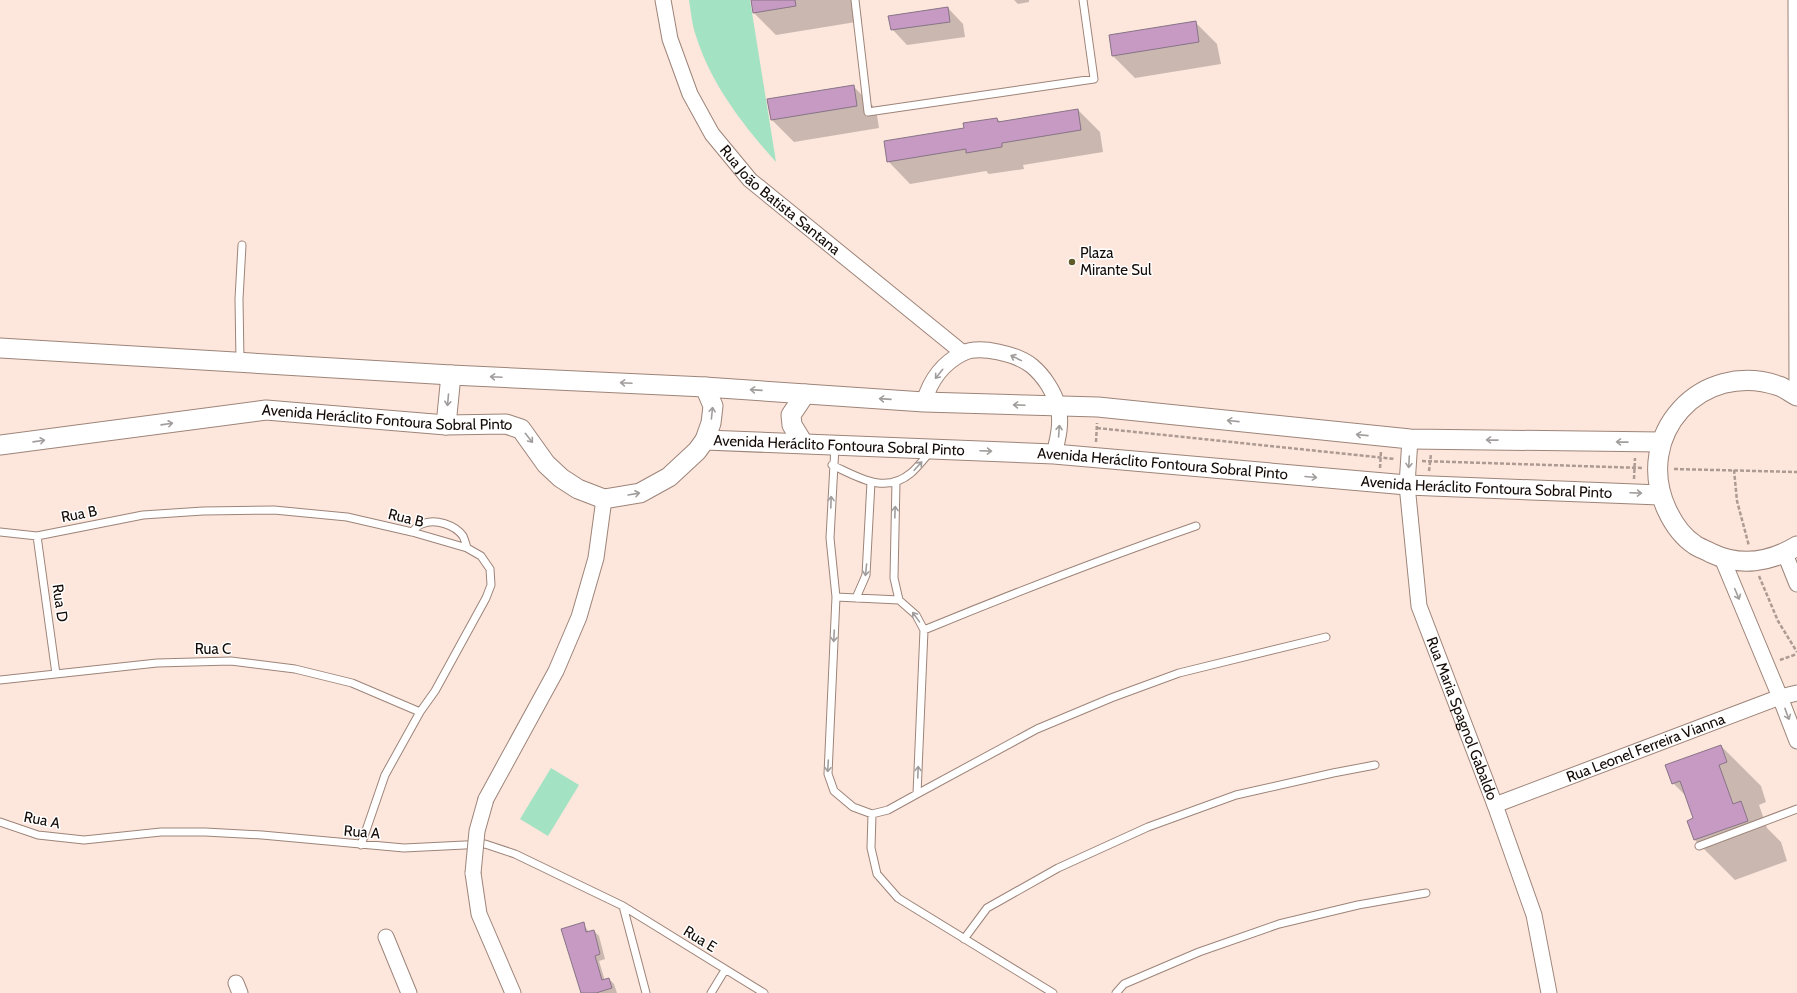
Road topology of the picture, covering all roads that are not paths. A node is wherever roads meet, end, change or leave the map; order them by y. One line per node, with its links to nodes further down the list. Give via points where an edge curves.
1 (662, 0): 7 (street, Rua João Batista Santana, via 670,38 690,94 712,134 750,180)
2 (855, 0): 3 (lane, via 868,112 1094,79)
3 (1084, 0)
4 (1796, 0): 12 (street)
5 (242, 245): 8 (lane, via 239,299)
6 (0, 348): 8 (street)
7 (963, 353): 13 (street, one-way to 13, via 942,369 929,386); 14 (street, one-way to 7, via 1048,384 1031,366 1010,355 983,349)
8 (240, 361): 9 (street)
9 (451, 375): 10 (street, one-way to 9); 15 (street, one-way to 15)
10 (705, 387): 11 (street, one-way to 10); 17 (street, one-way to 10, via 711,423 713,406)
11 (806, 394): 13 (street, one-way to 11); 19 (street, via 791,415 792,425)
12 (1797, 396): 18 (street, via 1779,386 1751,380 1722,384 1695,396 1674,416)
13 (924, 402): 14 (street, one-way to 13)
14 (1058, 407): 16 (street, one-way to 14, via 1098,407); 23 (street, one-way to 14, via 1060,432)
15 (446, 425): 20 (street, Avenida Heráclito Fontoura Sobral Pinto, one-way to 15, via 266,410); 29 (street, Avenida Heráclito Fontoura Sobral Pinto, one-way to 29, via 506,424 521,429 546,464 561,478 578,489)
16 (1410, 439): 18 (street, one-way to 16); 27 (street, Rua Maria Spagnol Gabaldo, one-way to 27)
17 (704, 440): 19 (street, Avenida Heráclito Fontoura Sobral Pinto); 29 (street, Avenida Heráclito Fontoura Sobral Pinto, one-way to 17, via 640,493 669,477 697,451)
18 (1661, 442): 28 (street, via 1657,468)
19 (803, 443): 21 (street, Avenida Heráclito Fontoura Sobral Pinto)
20 (0, 445)
21 (835, 445): 22 (street, Avenida Heráclito Fontoura Sobral Pinto); 24 (lane)
22 (933, 449): 23 (street, Avenida Heráclito Fontoura Sobral Pinto, one-way to 23); 26 (lane, one-way to 22, via 911,474)
23 (1054, 454): 27 (street, Avenida Heráclito Fontoura Sobral Pinto, one-way to 27)
24 (832, 465): 25 (lane); 38 (lane, one-way to 24, via 830,538)
25 (871, 482): 26 (lane, via 883,485); 39 (lane, one-way to 39, via 866,575)
26 (896, 482): 40 (lane, one-way to 26, via 894,578)
27 (1407, 485): 28 (street, Avenida Heráclito Fontoura Sobral Pinto, one-way to 28); 51 (street, Rua Maria Spagnol Gabaldo, via 1419,606)
28 (1660, 494): 36 (street, via 1673,522 1689,539)
29 (604, 499): 63 (street, bridge, via 596,558 579,617 556,671 486,799 477,831 473,873 479,914)
30 (1196, 526): 41 (lane, via 1106,557)
31 (0, 532): 33 (lane, Rua B)
32 (412, 532): 33 (lane, Rua B, via 347,517 274,510 234,510 143,515); 34 (lane, Rua B); 34 (lane, via 422,524 445,524 464,537)
33 (37, 536): 43 (lane, Rua D)
34 (467, 548): 47 (lane, Rua B, via 481,556 490,569 492,585 435,691)
35 (1791, 550): 36 (street, via 1753,562); 37 (street)
36 (1722, 558): 46 (street, one-way to 46)
37 (1797, 584)
38 (836, 597): 39 (lane); 53 (lane, one-way to 53, via 828,774 834,791 853,807)
39 (856, 598): 40 (lane)
40 (899, 600): 41 (lane, one-way to 40, via 916,615)
41 (924, 630): 50 (lane, one-way to 41)
42 (1326, 637): 50 (lane, via 1179,673 1111,698 1037,729)
43 (56, 674): 44 (lane, Rua C); 47 (lane, Rua C, via 157,663 232,661 295,669 352,683)
44 (0, 680)
45 (1797, 693): 46 (street, Rua Leonel Ferreira Vianna)
46 (1780, 697): 48 (street, one-way to 48); 51 (street, Rua Leonel Ferreira Vianna)
47 (420, 712): 55 (lane, Rua B, via 385,775)
48 (1797, 741)
49 (1375, 765): 60 (lane, via 1236,795 1148,827 1058,868 987,908)
50 (917, 794): 53 (lane, via 888,810)
51 (1495, 804): 69 (street, Rua Maria Spagnol Gabaldo, via 1534,915)
52 (1797, 809): 56 (lane)
53 (872, 814): 60 (lane, via 871,848 877,874 898,898)
54 (0, 822): 55 (lane, Rua A, via 38,835 84,840 161,832 205,832)
55 (361, 845): 58 (lane, Rua A, via 404,848 485,844 515,854)
56 (1700, 846)
57 (1426, 893): 68 (lane, via 1358,905 1279,924 1172,963 1124,984)
58 (623, 906): 61 (lane, Rua E); 64 (lane)
59 (386, 937): 62 (street)
60 (964, 939): 67 (lane)
61 (725, 970): 65 (lane); 66 (lane, Rua E)
62 (409, 993)
63 (513, 993)
64 (646, 993)
65 (711, 993)
66 (764, 993)
67 (1053, 993)
68 (1116, 993)
69 (1548, 993)

